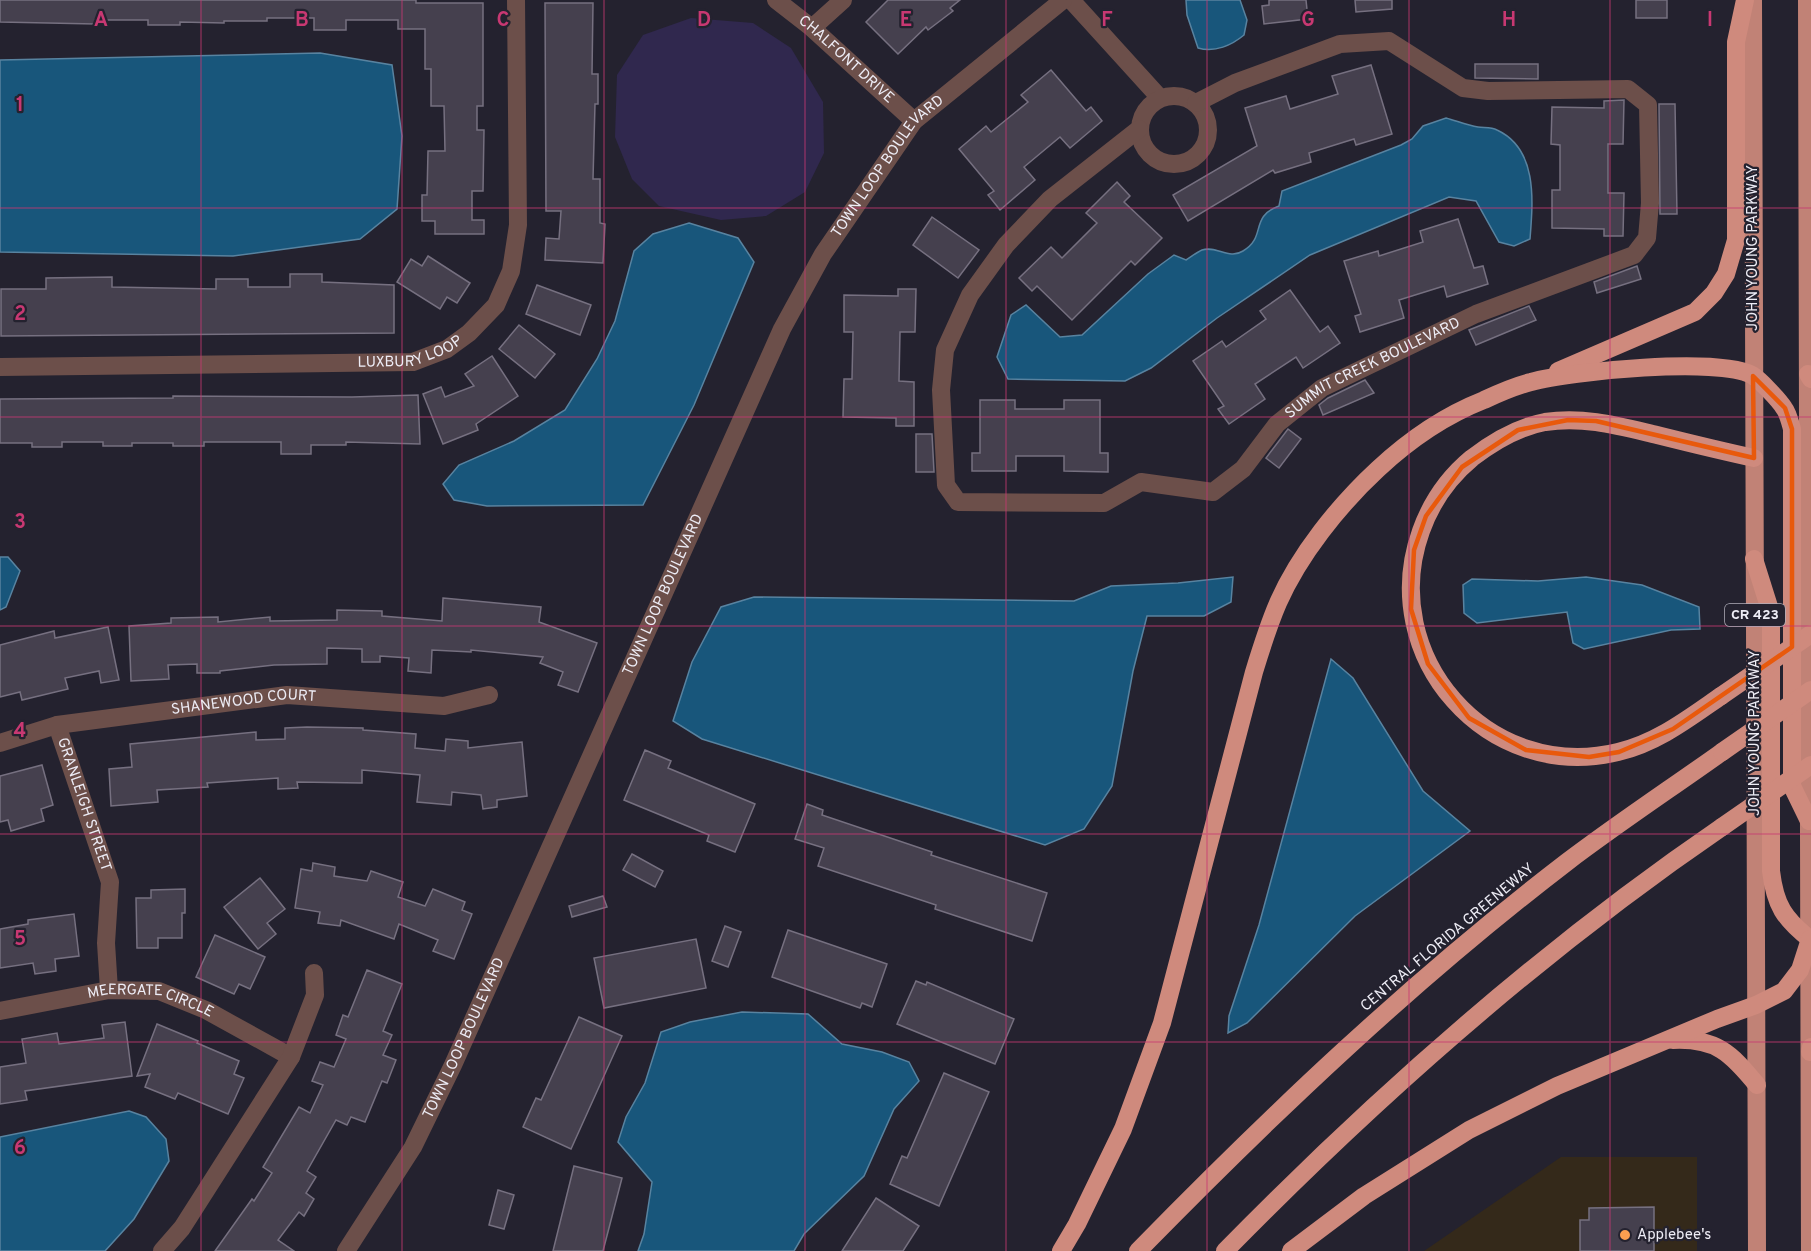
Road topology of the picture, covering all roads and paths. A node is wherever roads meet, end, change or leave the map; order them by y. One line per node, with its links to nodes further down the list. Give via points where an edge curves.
1 (516, 0): 14 (street, LUXBURY LOOP, via 518,225 511,271 495,305 469,333 447,349 413,362)
2 (776, 0): 9 (street, CHALFONT DRIVE)
3 (843, 0): 9 (street)
4 (1063, 0): 12 (street, TOWN LOOP BOULEVARD)
5 (1071, 0): 10 (street)
6 (1745, 0): 17 (highway, via 1736,42 1736,240 1726,274 1695,312)
7 (1753, 0): 15 (highway, JOHN YOUNG PARKWAY / CR 423)
8 (1807, 0): 16 (highway)
9 (812, 28): 12 (street, CHALFONT DRIVE)
10 (1160, 98): 11 (street, via 1179,96); 13 (street, SUMMIT CREEK BOULEVARD, via 1145,110)
11 (1196, 103): 13 (street, via 1204,112 1208,134 1198,155 1188,161 1177,164 1155,159 1146,151); 13 (street, SUMMIT CREEK BOULEVARD, via 1235,83 1340,44 1389,41 1463,88 1628,88 1648,105 1647,238 1634,255 1476,314 1322,388 1277,424 1243,469 1213,492 1141,482 1104,503 958,502 946,485 941,390 945,350 970,295 1006,245 1050,200)
12 (914, 121): 37 (street, TOWN LOOP BOULEVARD, via 823,254 782,329 453,1065 413,1147)
13 (1139, 129)
14 (0, 367)
15 (1753, 376): 17 (highway, via 1708,367 1619,369); 18 (highway, JOHN YOUNG PARKWAY / CR 423); 26 (highway, via 1785,408 1792,429 1792,786)
16 (1810, 376): 26 (highway)
17 (1532, 382): 38 (highway, via 1483,400 1443,421 1379,468 1333,517 1278,601 1254,672 1162,1023 1123,1129)
18 (1754, 459): 19 (highway, JOHN YOUNG PARKWAY / CR 423); 20 (highway, bridge, via 1596,421 1552,422 1518,430 1469,460 1441,491 1426,516 1414,550 1410,578 1417,637 1444,690 1469,718 1526,750 1589,757 1619,752 1673,729)
19 (1754, 559): 27 (highway, via 1771,613 1774,892 1779,907); 30 (highway, JOHN YOUNG PARKWAY / CR 423)
20 (1811, 634)
21 (1811, 690): 39 (highway, CENTRAL FLORIDA GREENEWAY, bridge, via 1568,862 1435,970 1309,1081)
22 (489, 695): 23 (street, SHANEWOOD COURT, via 444,706 287,695)
23 (57, 725): 24 (street, SHANEWOOD COURT); 29 (street, GRANLEIGH STREET, via 110,882 106,943)
24 (0, 743)
25 (1811, 765): 40 (highway, bridge, via 1660,869 1476,1017 1351,1127)
26 (1809, 822): 27 (highway)
27 (1810, 940): 30 (highway, via 1800,970 1784,992); 33 (highway)
28 (314, 973): 34 (street, via 315,995)
29 (109, 990): 31 (street, MEERGATE CIRCLE); 34 (street, MEERGATE CIRCLE, via 159,991 206,1010)
30 (1756, 1005): 32 (highway); 35 (highway, JOHN YOUNG PARKWAY / CR 423)
31 (0, 1011)
32 (1665, 1041): 35 (highway, via 1692,1039 1726,1051); 41 (highway, via 1557,1086 1469,1130 1364,1196)
33 (1810, 1050): 43 (highway)
34 (291, 1057): 36 (street, via 182,1228)
35 (1757, 1085): 42 (highway, JOHN YOUNG PARKWAY / CR 423)
36 (162, 1251)
37 (346, 1251)
38 (1061, 1251)
39 (1138, 1251)
40 (1225, 1251)
41 (1292, 1251)
42 (1757, 1251)
43 (1810, 1251)

